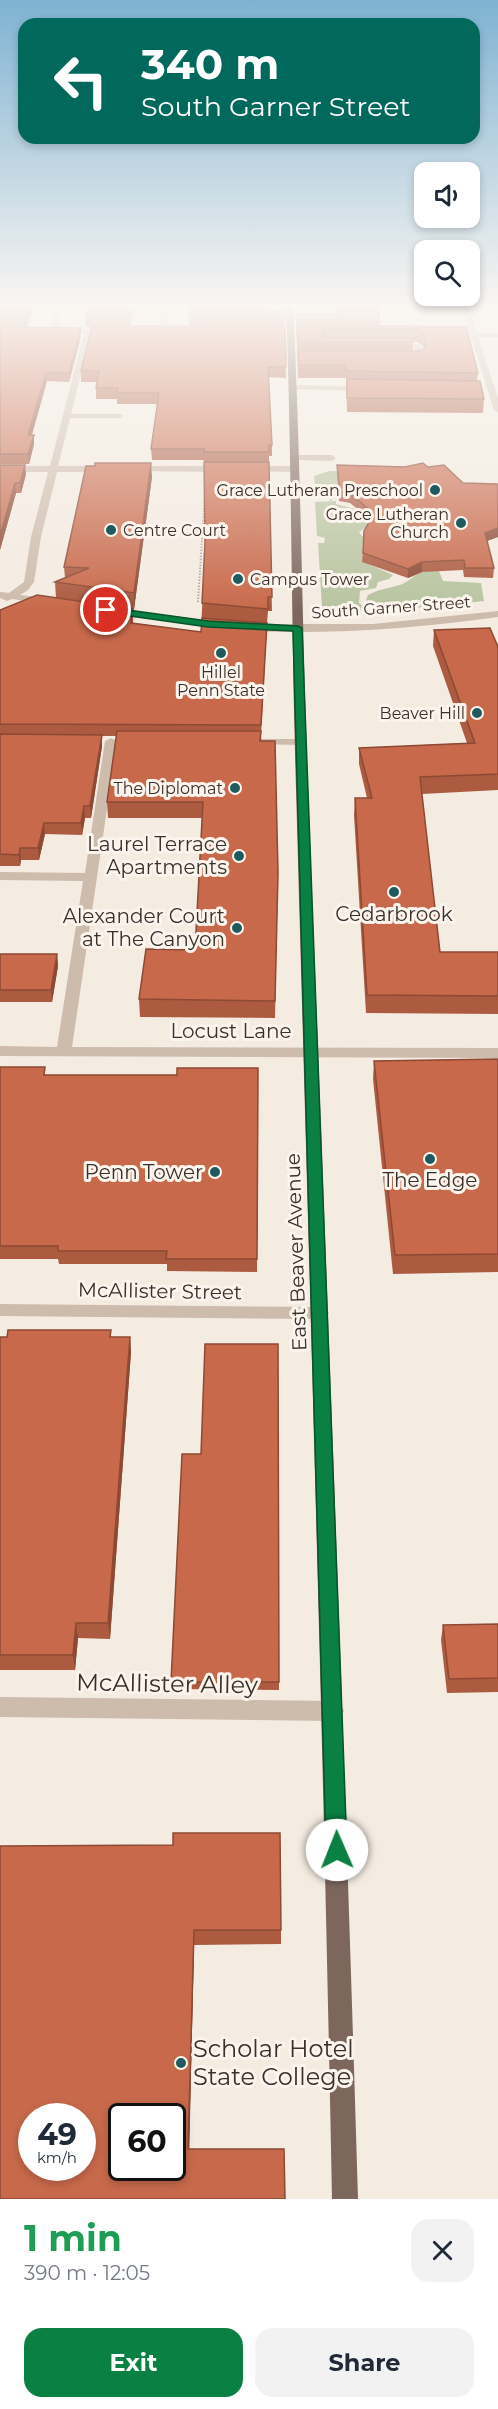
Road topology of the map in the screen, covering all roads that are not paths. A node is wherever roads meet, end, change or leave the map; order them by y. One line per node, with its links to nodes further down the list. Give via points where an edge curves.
1 (70, 406): 3 (street)
2 (293, 406): 6 (main road, East Beaver Avenue)
3 (68, 416): 4 (street); 8 (street)
4 (119, 416)
5 (332, 458): 6 (street)
6 (295, 464): 8 (street); 13 (main road, East Beaver Avenue)
7 (0, 469): 8 (street)
8 (55, 469): 9 (street, via 36,537 29,582 25,588)
9 (3, 598): 10 (street)
10 (60, 603)
11 (106, 610): 13 (street, South Garner Street, via 233,626)
12 (498, 614): 13 (street, South Garner Street, via 419,624)
13 (298, 628): 16 (main road, East Beaver Avenue)
14 (111, 741): 18 (street)
15 (241, 742): 16 (street)
16 (300, 742): 21 (main road, East Beaver Avenue)
17 (0, 876): 18 (street)
18 (90, 877): 20 (street)
19 (0, 1051): 20 (street, Locust Lane)
20 (64, 1051): 21 (street, Locust Lane)
21 (311, 1052): 22 (street, Locust Lane); 24 (main road, East Beaver Avenue)
22 (498, 1053)
23 (0, 1310): 24 (street, McAllister Street)
24 (320, 1313): 26 (main road, East Beaver Avenue)
25 (0, 1707): 26 (street, McAllister Alley)
26 (333, 1711): 27 (main road, East Beaver Avenue)
27 (345, 2199)

